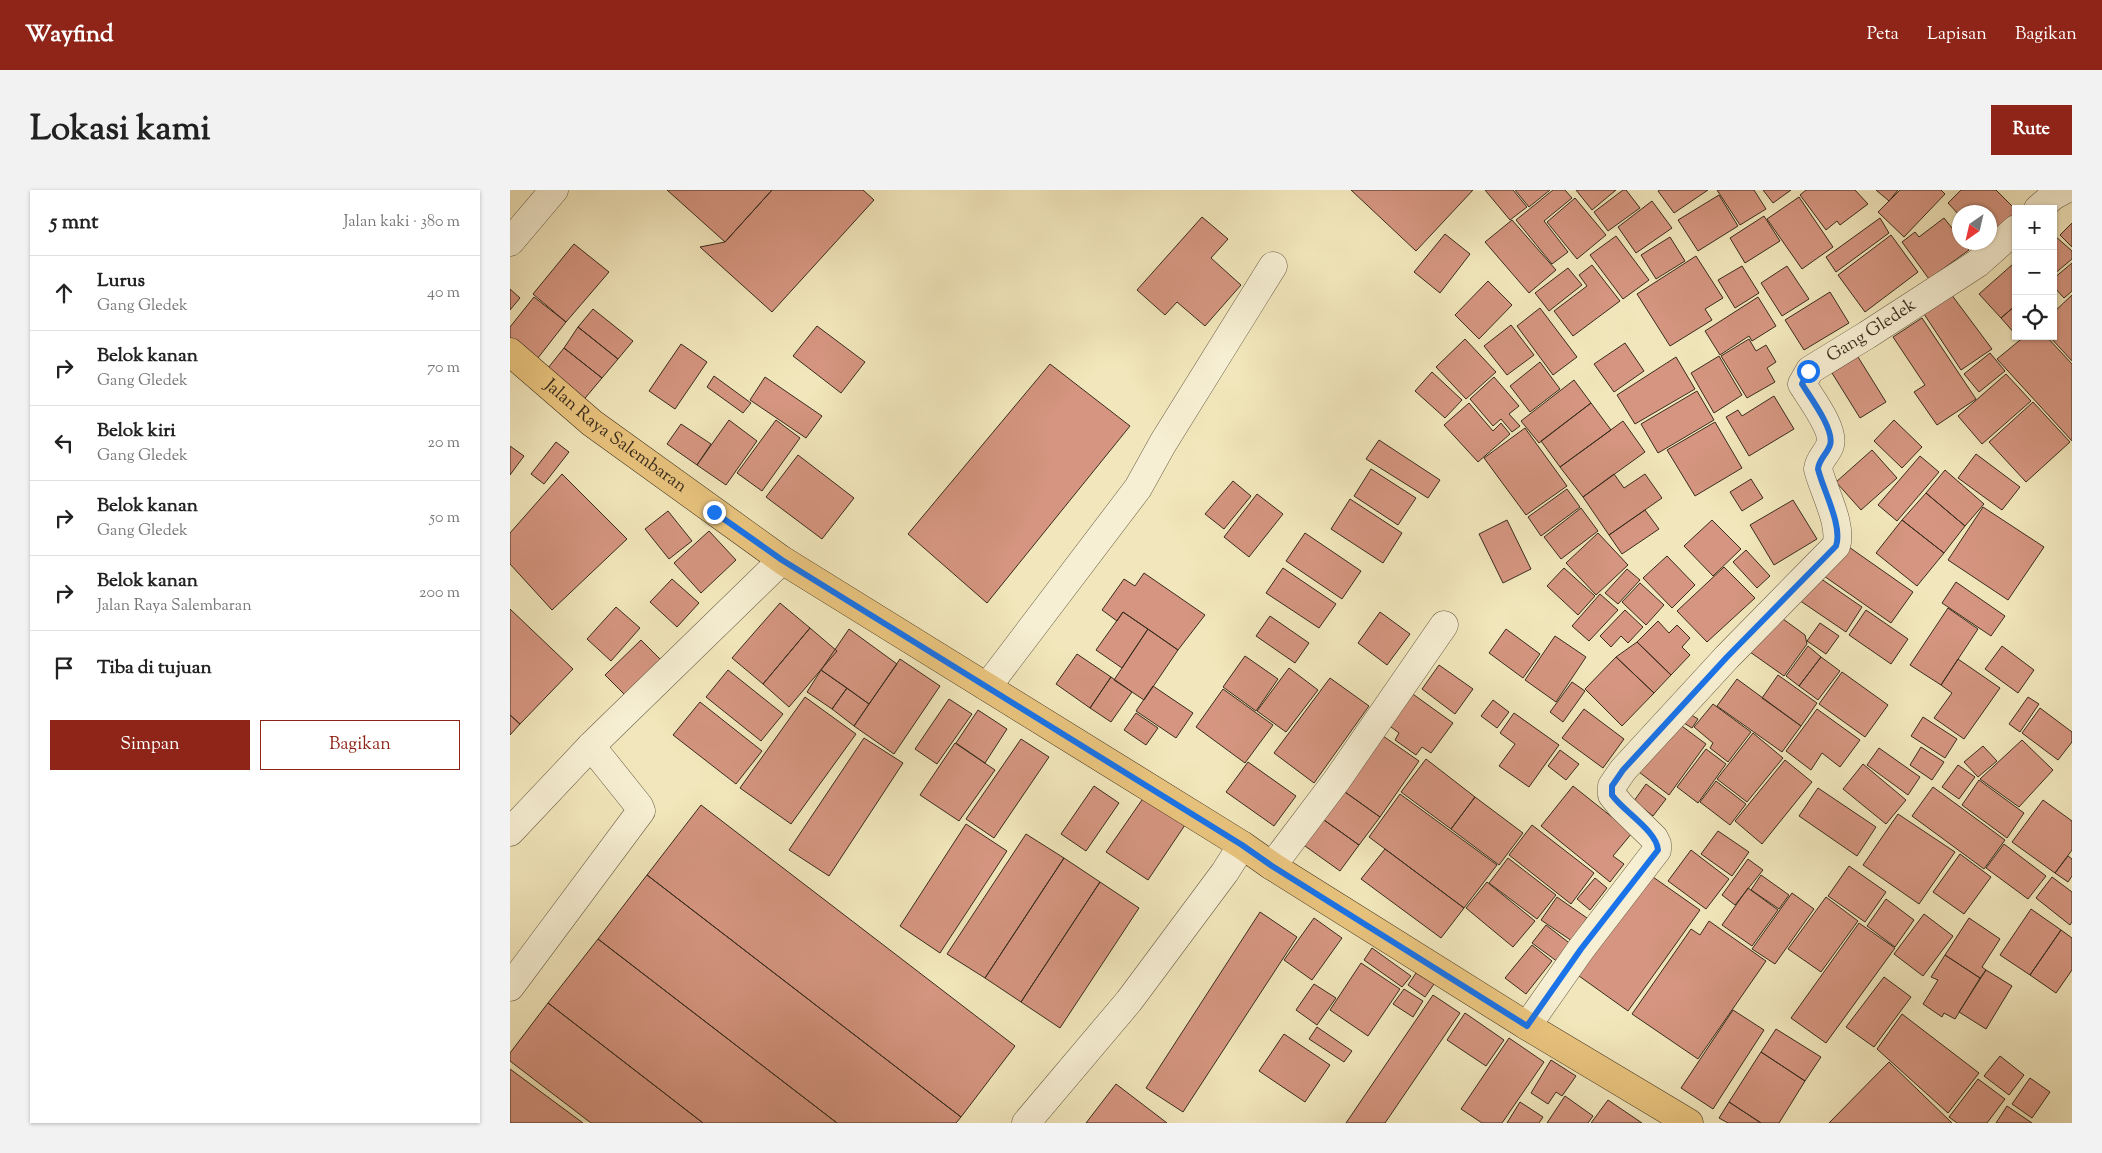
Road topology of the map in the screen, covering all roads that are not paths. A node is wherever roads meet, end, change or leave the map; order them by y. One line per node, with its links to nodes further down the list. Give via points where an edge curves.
1 (554, 190): 3 (street)
2 (2012, 233): 14 (street, Gang Gledek, via 1978,263 1805,375 1802,384 1830,436 1830,445 1818,469 1835,519 1839,538 1836,546 1727,657 1612,786 1612,795 1654,838 1658,850 1581,949)
3 (510, 242)
4 (1273, 266): 8 (street, via 1138,488)
5 (510, 352): 6 (main road, Jalan Raya Salembaran, via 592,423)
6 (782, 560): 8 (main road, Jalan Raya Salembaran); 9 (street)
7 (1444, 625): 12 (street, via 1337,780)
8 (987, 687): 11 (main road, Jalan Raya Salembaran)
9 (591, 746): 10 (street); 13 (street, via 641,811)
10 (510, 832)
11 (1242, 845): 12 (main road, Jalan Raya Salembaran); 15 (street, via 1129,1000)
12 (1272, 866): 14 (main road, Jalan Raya Salembaran)
13 (510, 987)
14 (1527, 1026): 16 (main road, Jalan Raya Salembaran)
15 (1026, 1123)
16 (1689, 1123)

